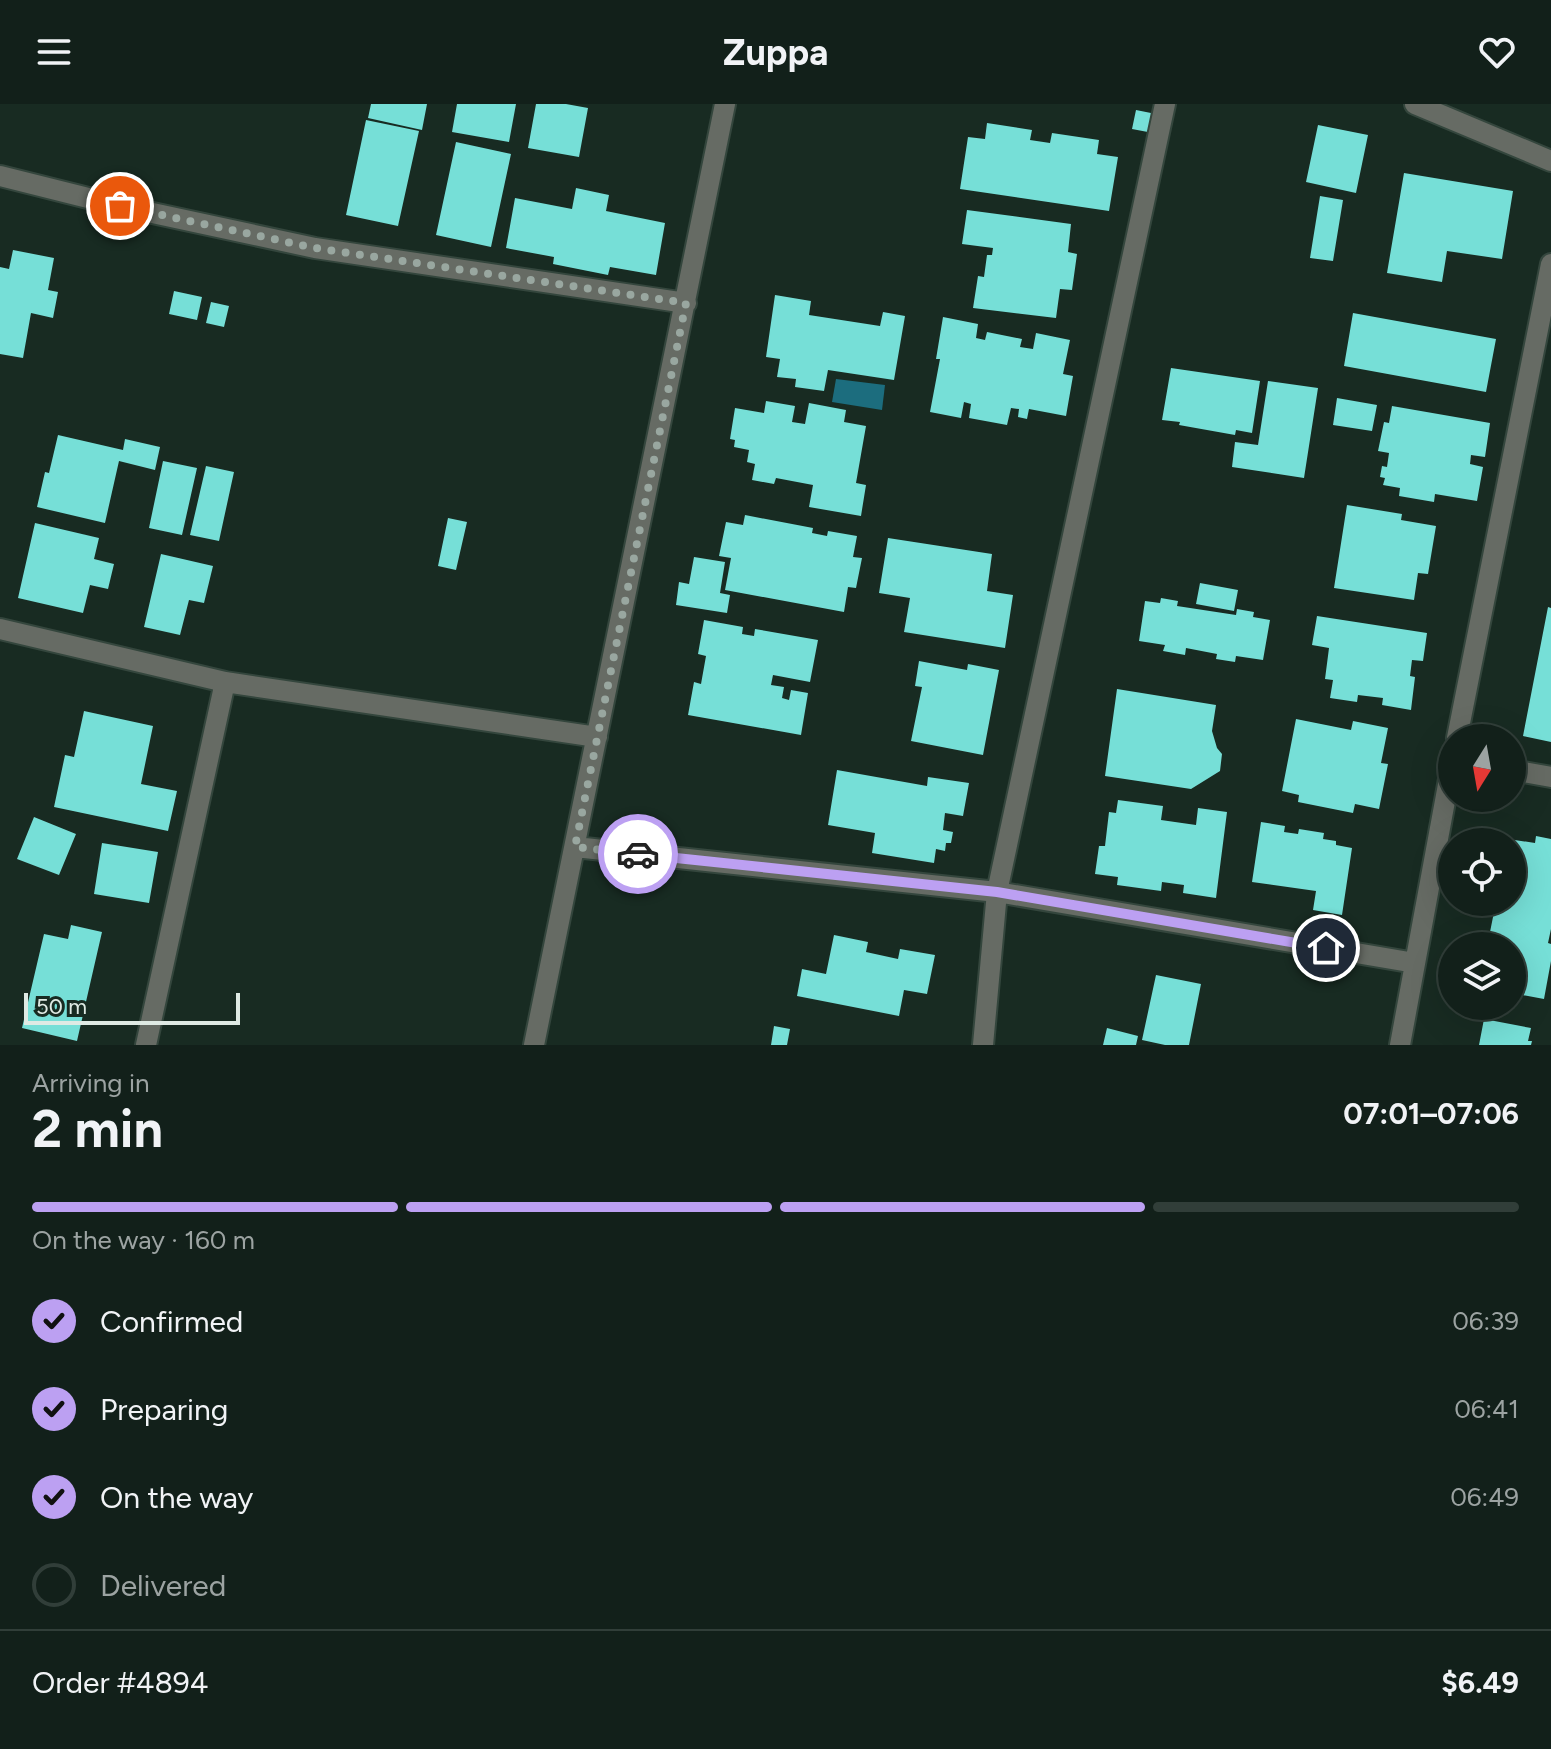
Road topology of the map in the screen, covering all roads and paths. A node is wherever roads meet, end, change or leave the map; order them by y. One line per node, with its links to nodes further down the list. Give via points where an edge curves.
1 (725, 104): 7 (street)
2 (1165, 104): 17 (street)
3 (1415, 104): 4 (street)
4 (1551, 161)
5 (0, 176): 7 (street, via 315,248)
6 (1551, 264): 8 (street)
7 (686, 303): 12 (street)
8 (1545, 326): 11 (street)
9 (0, 629): 10 (street)
10 (225, 682): 12 (street); 19 (street)
11 (1460, 724)
12 (597, 737): 16 (street)
13 (1526, 773): 14 (street)
14 (1551, 777)
15 (1443, 812): 18 (street)
16 (575, 847): 17 (street); 20 (street)
17 (997, 892): 18 (street); 21 (street)
18 (1415, 963): 22 (street)
19 (146, 1045)
20 (534, 1045)
21 (983, 1045)
22 (1400, 1045)

